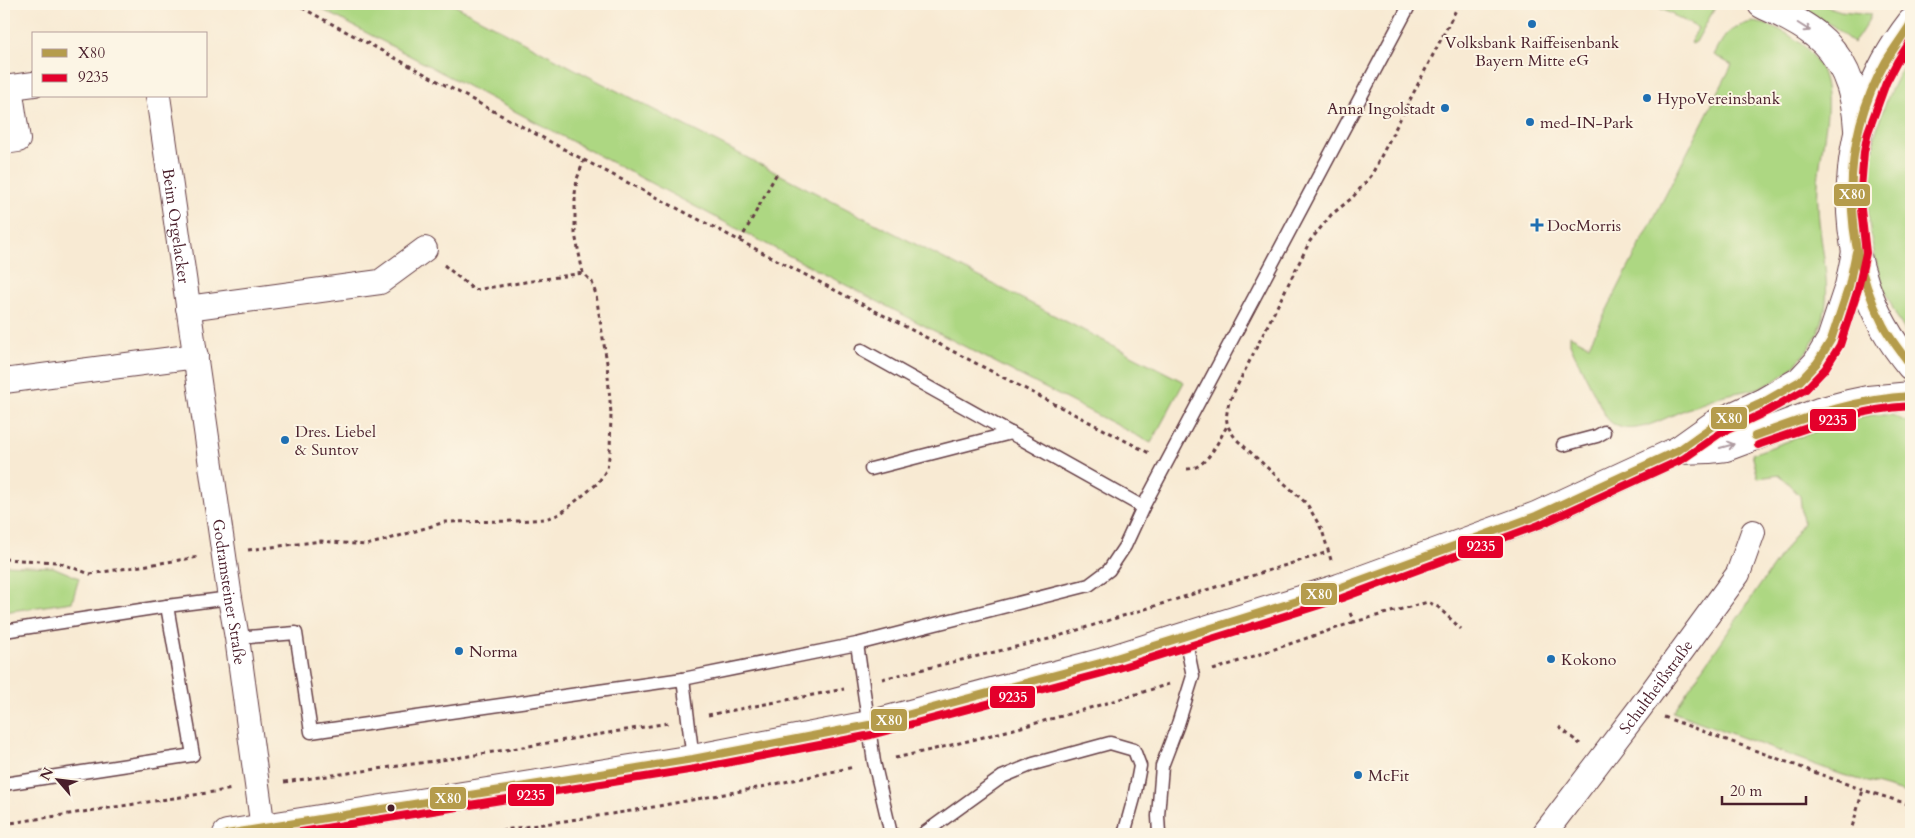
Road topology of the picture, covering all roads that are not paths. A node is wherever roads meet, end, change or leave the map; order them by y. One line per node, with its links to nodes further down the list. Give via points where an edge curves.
1 (1410, 4): 22 (lane)
2 (1762, 4): 7 (main road, one-way to 7, via 1816,34 1828,46 1846,73 1853,92)
3 (1911, 24): 7 (main road, via 1876,79)
4 (32, 84): 5 (street)
5 (7, 88): 8 (street, via 18,140)
6 (158, 98): 11 (street, Beim Orgelacker)
7 (1858, 129): 10 (main road, via 1851,193)
8 (4, 142)
9 (425, 249): 11 (street, via 380,282)
10 (1856, 252): 14 (main road, via 1870,299); 20 (main road, via 1842,312 1817,363 1800,381 1714,425)
11 (188, 308): 13 (street, Beim Orgelacker)
12 (862, 350): 18 (lane)
13 (196, 356): 15 (street); 24 (street, Godramsteiner Straße)
14 (1911, 366)
15 (4, 381)
16 (1911, 396): 20 (main road, one-way to 16, via 1726,447 1819,412 1868,400)
17 (1604, 432): 19 (lane)
18 (1011, 433): 21 (lane); 22 (lane)
19 (1563, 446)
20 (1679, 450): 27 (main road, via 1536,516 1339,588)
21 (871, 469)
22 (1143, 507): 29 (lane, via 1125,546 1109,570 1089,585)
23 (1753, 532): 40 (street, Schultheißstraße, via 1738,574)
24 (230, 598): 25 (lane); 28 (street, Godramsteiner Straße)
25 (167, 606): 26 (lane); 33 (lane, via 193,755)
26 (4, 631)
27 (1184, 637): 31 (main road, via 1100,663); 39 (lane, via 1193,676 1162,766)
28 (238, 638): 30 (lane, via 296,633 311,732); 34 (street, Godramsteiner Straße)
29 (857, 644): 30 (lane); 31 (lane)
30 (683, 679): 32 (lane)
31 (868, 725): 32 (main road); 36 (lane)
32 (693, 759): 34 (main road)
33 (4, 784)
34 (263, 831): 35 (main road)
35 (227, 834)
36 (891, 834)
37 (923, 834): 38 (lane, via 1002,777 1033,764 1110,743 1134,750 1140,766)
38 (1124, 834)
39 (1159, 834)
40 (1544, 834)

